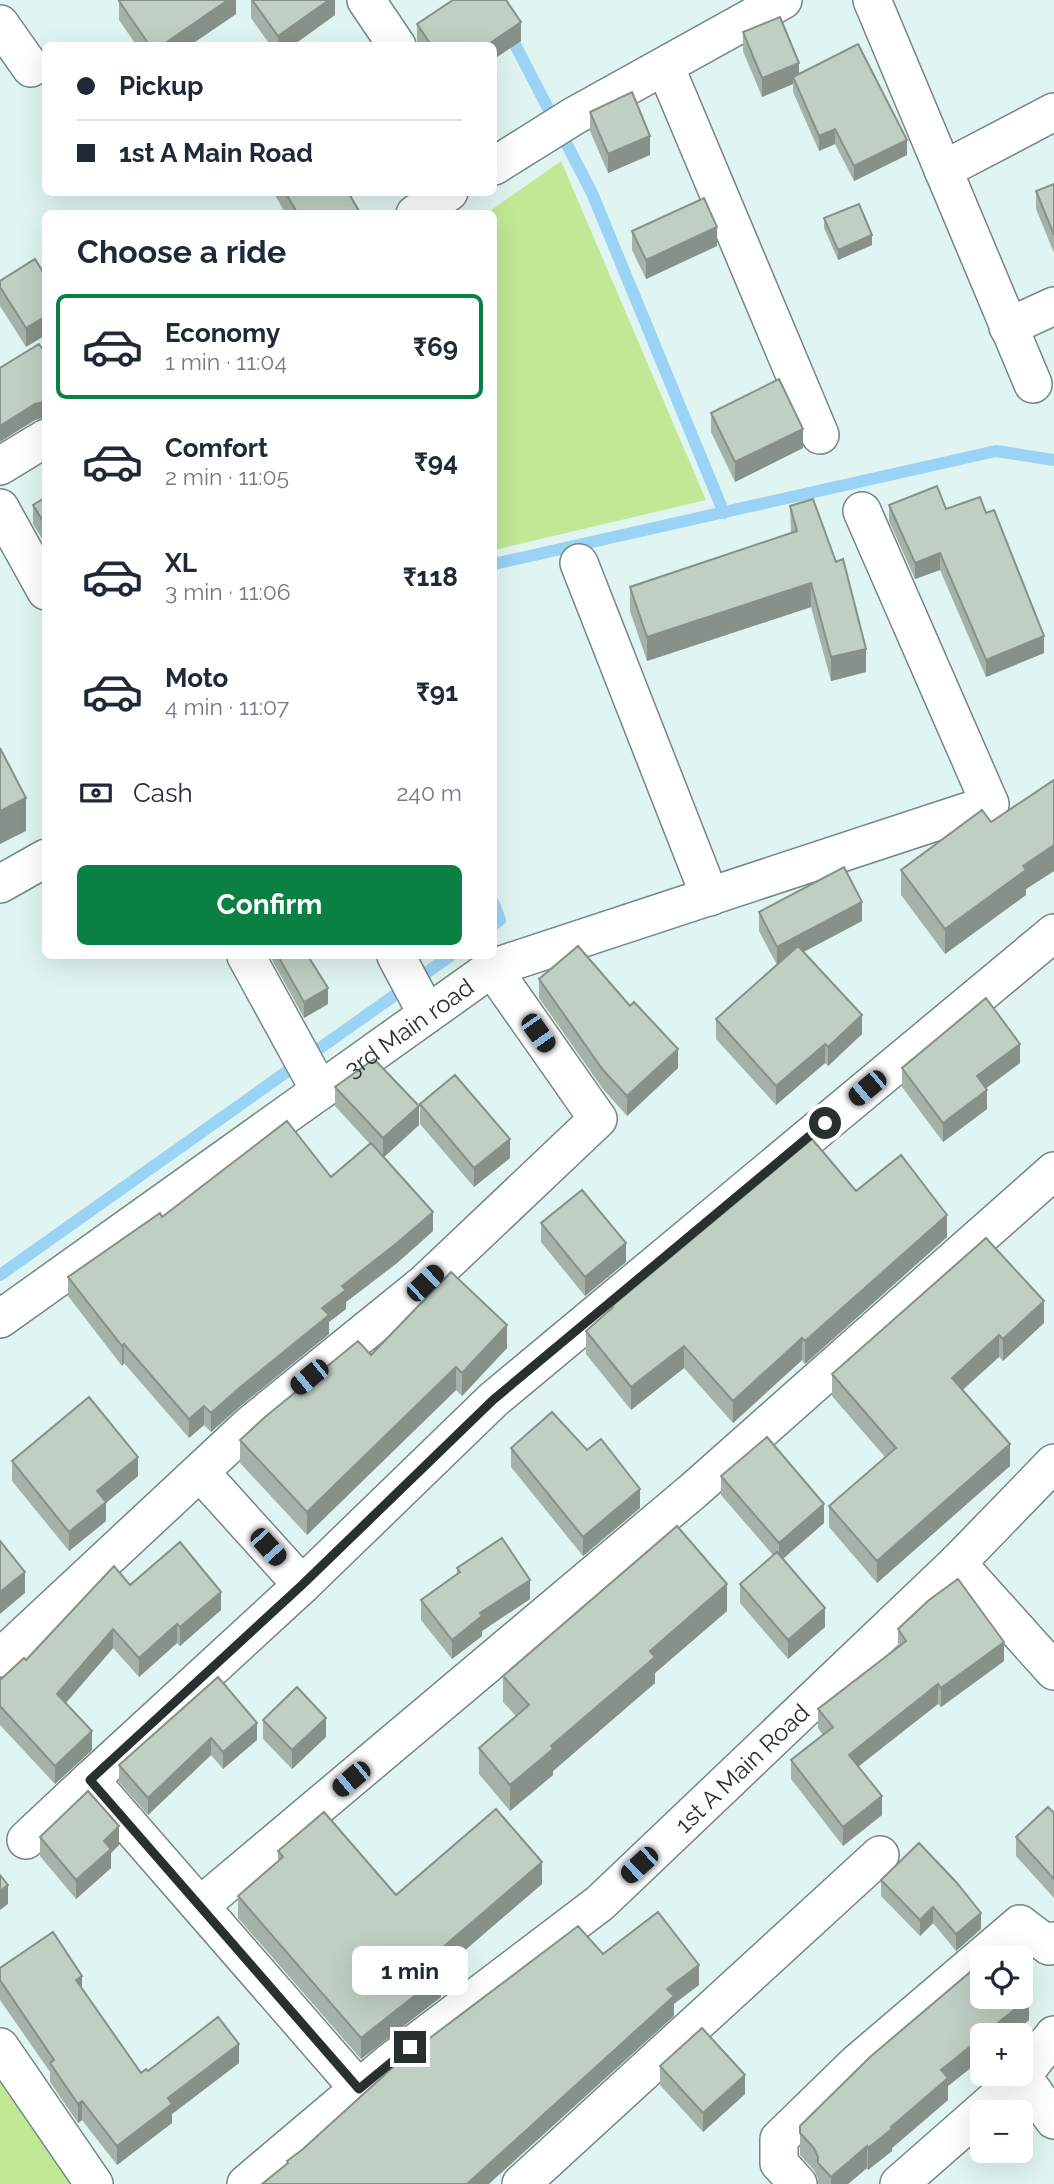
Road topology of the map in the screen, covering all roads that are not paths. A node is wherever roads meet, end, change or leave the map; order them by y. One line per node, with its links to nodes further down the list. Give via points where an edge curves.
1 (366, 0): 5 (street)
2 (783, 0): 6 (street)
3 (872, 0): 10 (street)
4 (0, 24): 7 (street)
5 (394, 42)
6 (665, 66): 9 (street); 16 (street)
7 (31, 68)
8 (1054, 113): 10 (street)
9 (497, 164)
10 (943, 170): 14 (street)
11 (443, 196): 12 (street)
12 (421, 210)
13 (1054, 306): 14 (street)
14 (1009, 327): 15 (street)
15 (1033, 384)
16 (820, 435)
17 (42, 440): 18 (street)
18 (0, 466)
19 (0, 508): 22 (street)
20 (862, 511): 25 (street, 3rd Main road, via 990,804)
21 (579, 563): 25 (street)
22 (42, 584)
23 (42, 860): 24 (street)
24 (0, 884)
25 (710, 897): 29 (street, 3rd Main road)
26 (1054, 933): 37 (street, via 493,1400)
27 (248, 959): 31 (street)
28 (398, 959): 30 (street)
29 (492, 968): 30 (street, 3rd Main road); 35 (street, via 598,1119 425,1283 251,1424)
30 (427, 1014): 31 (street, 3rd Main road)
31 (320, 1091): 33 (street, 3rd Main road)
32 (1054, 1171): 43 (street, via 694,1491)
33 (0, 1319)
34 (1054, 1464): 36 (street, 1st A Main Road)
35 (200, 1472): 37 (street); 38 (street)
36 (957, 1563): 39 (street); 50 (street, 1st A Main Road, via 600,1903)
37 (302, 1585): 40 (street)
38 (0, 1658)
39 (1054, 1671)
40 (90, 1780): 41 (street); 43 (street)
41 (26, 1840)
42 (880, 1856): 54 (street)
43 (201, 1905): 50 (street)
44 (1052, 1947): 55 (street, via 1020,1924 856,2064 779,2139 779,2163)
45 (1054, 2035): 47 (street)
46 (0, 2047): 52 (street)
47 (1033, 2062)
48 (1011, 2086): 56 (street)
49 (1029, 2086): 51 (street)
50 (359, 2089): 53 (street, 1st A Main Road)
51 (1054, 2120)
52 (94, 2184)
53 (246, 2184)
54 (521, 2184)
55 (799, 2184)
56 (899, 2184)

